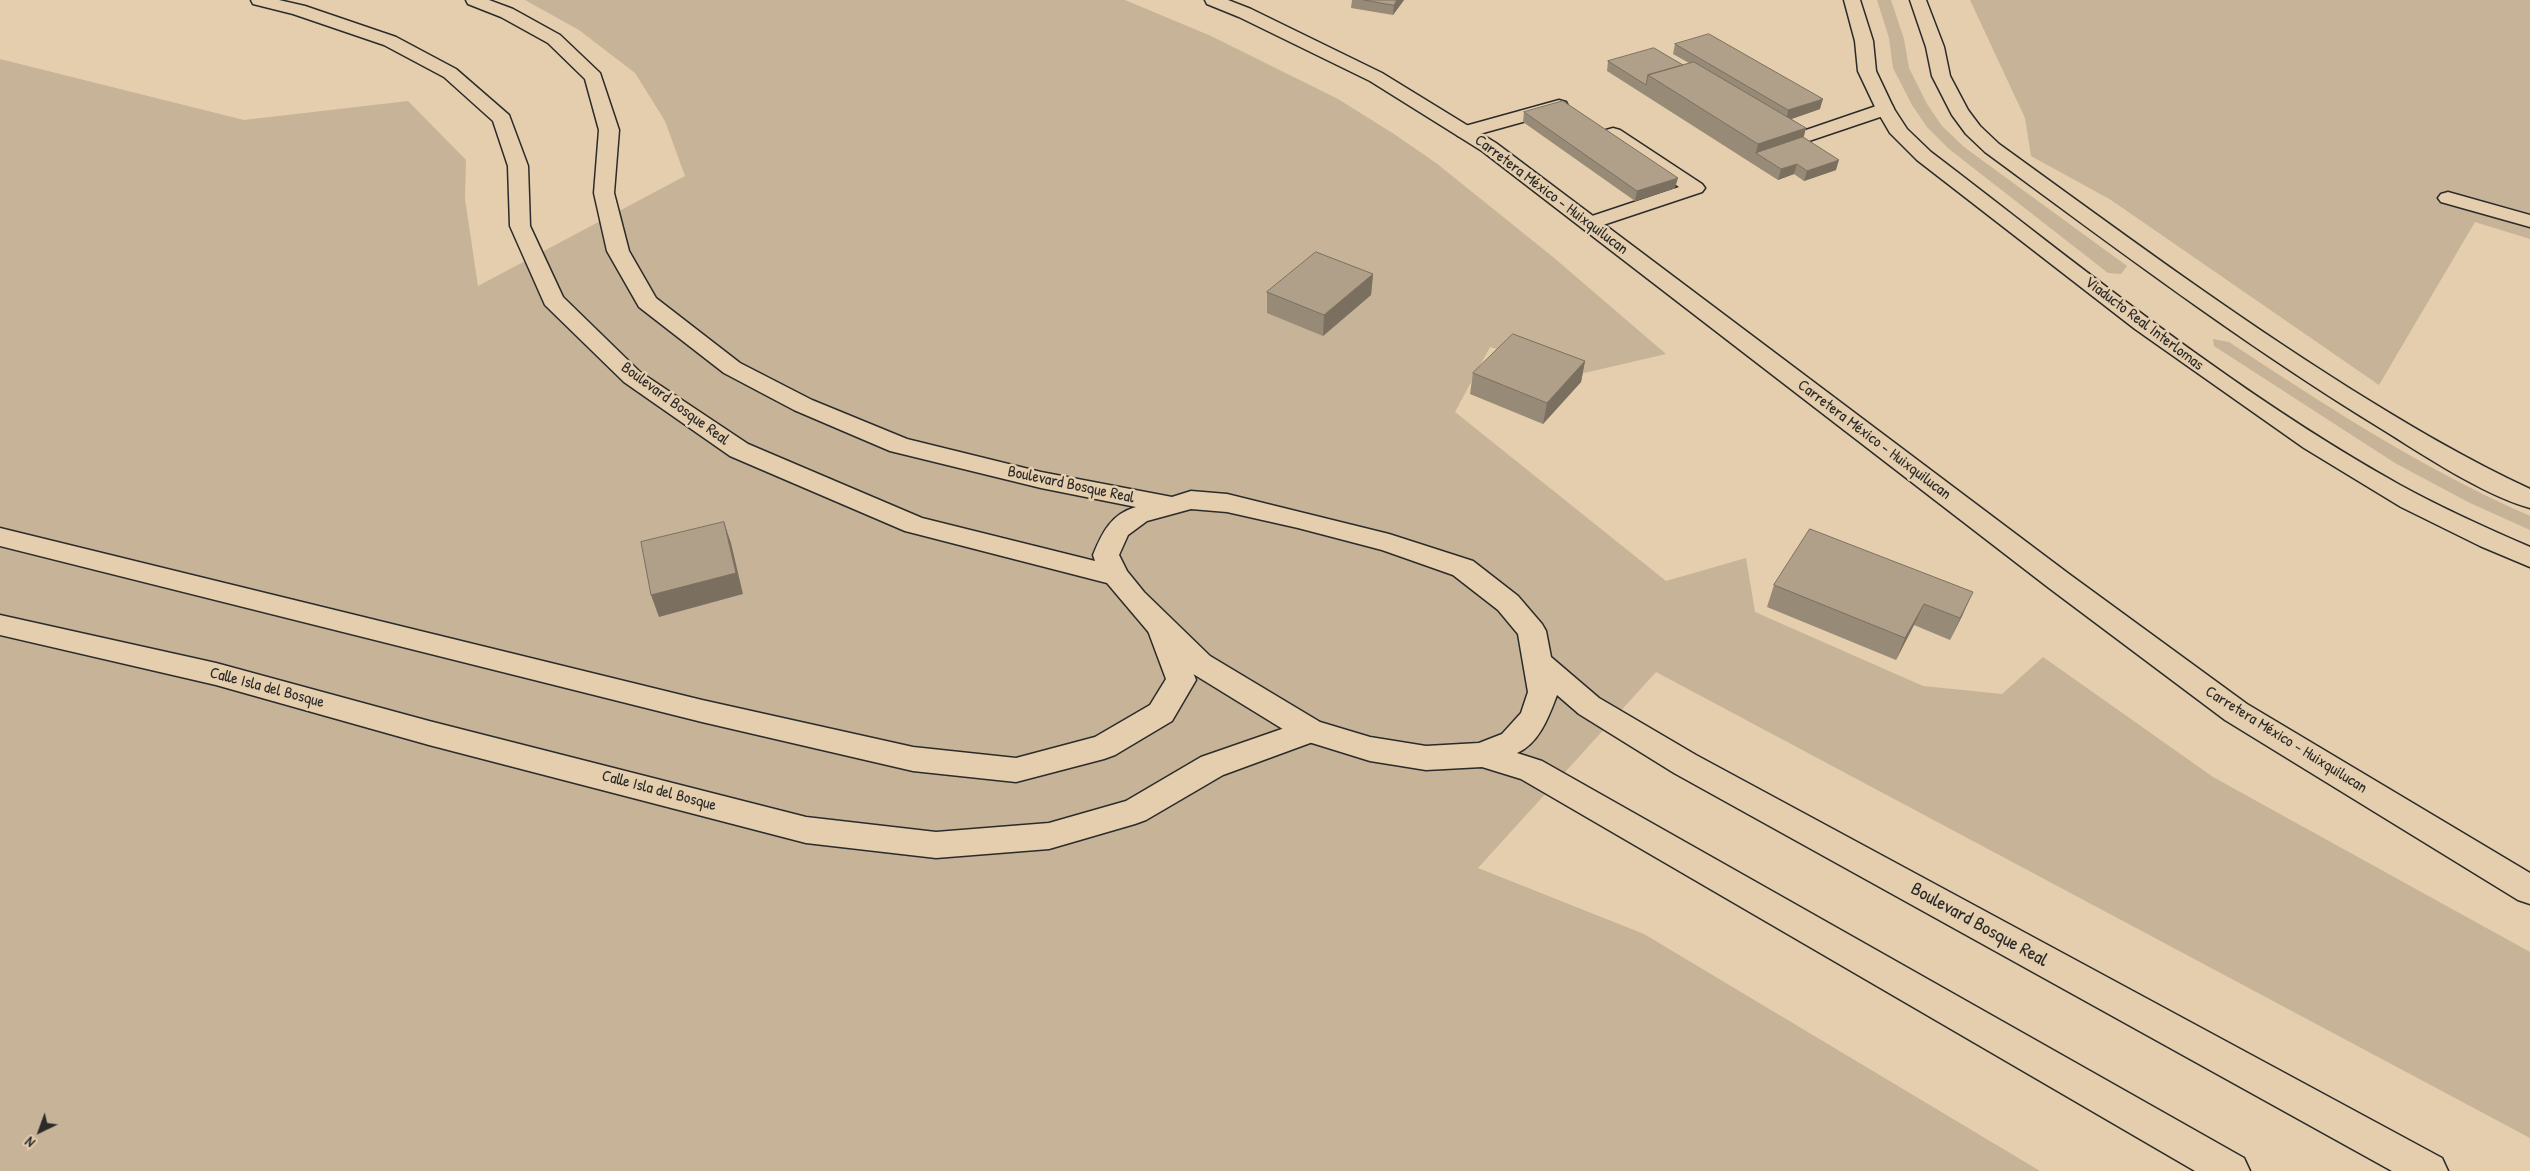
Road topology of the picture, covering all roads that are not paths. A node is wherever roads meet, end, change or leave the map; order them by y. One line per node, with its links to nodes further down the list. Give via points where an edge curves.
1 (259, 0): 18 (street, Boulevard Bosque Real, via 390,41 450,73 502,119 518,166 520,226 553,300 632,377 739,450 914,525)
2 (474, 0): 15 (street, Boulevard Bosque Real, via 507,13 554,39 594,77 609,130 604,193 618,250 647,302 732,368 803,406 899,445 1041,480)
3 (1213, 0): 10 (street, Carretera México - Huixquilucan, via 1376,77)
4 (1852, 0): 8 (street, Viaducto Real Interlomas, via 1864,41 1867,70)
5 (1918, 0): 14 (street, via 1935,47 1940,76 1959,111 1992,148 2195,296 2317,378 2434,451)
6 (1755, 108): 8 (street, via 1806,136)
7 (1574, 109): 10 (street, via 1566,104)
8 (1885, 109): 17 (street, Viaducto Real Interlomas, via 1900,132 1924,156 2189,358 2372,480 2449,522)
9 (1596, 123): 13 (street, via 1695,188)
10 (1465, 132): 13 (street, Carretera México - Huixquilucan)
11 (2448, 198): 12 (street)
12 (2530, 221)
13 (1590, 224): 24 (street, Carretera México - Huixquilucan, via 2236,712)
14 (2530, 499)
15 (1169, 504): 18 (street, via 1138,515 1117,530 1106,555); 21 (street, via 1191,500 1244,507 1389,543 1463,568 1508,602 1532,631)
16 (0, 537): 20 (street, via 550,674 913,760 1016,770 1104,747 1161,713 1181,680)
17 (2530, 558)
18 (1116, 576): 20 (street)
19 (0, 625): 22 (street, Calle Isla del Bosque, via 216,674 429,733 806,830 936,845 1049,836 1135,811 1212,766)
20 (1161, 628): 22 (street, via 1200,664)
21 (1539, 663): 23 (street, via 1543,692 1534,718 1513,742); 26 (street, Boulevard Bosque Real, via 1589,706 1685,764)
22 (1310, 731): 23 (street, via 1370,749 1426,758)
23 (1482, 755): 25 (street, via 1531,770)
24 (2530, 890)
25 (2231, 1171)
26 (2429, 1171)

